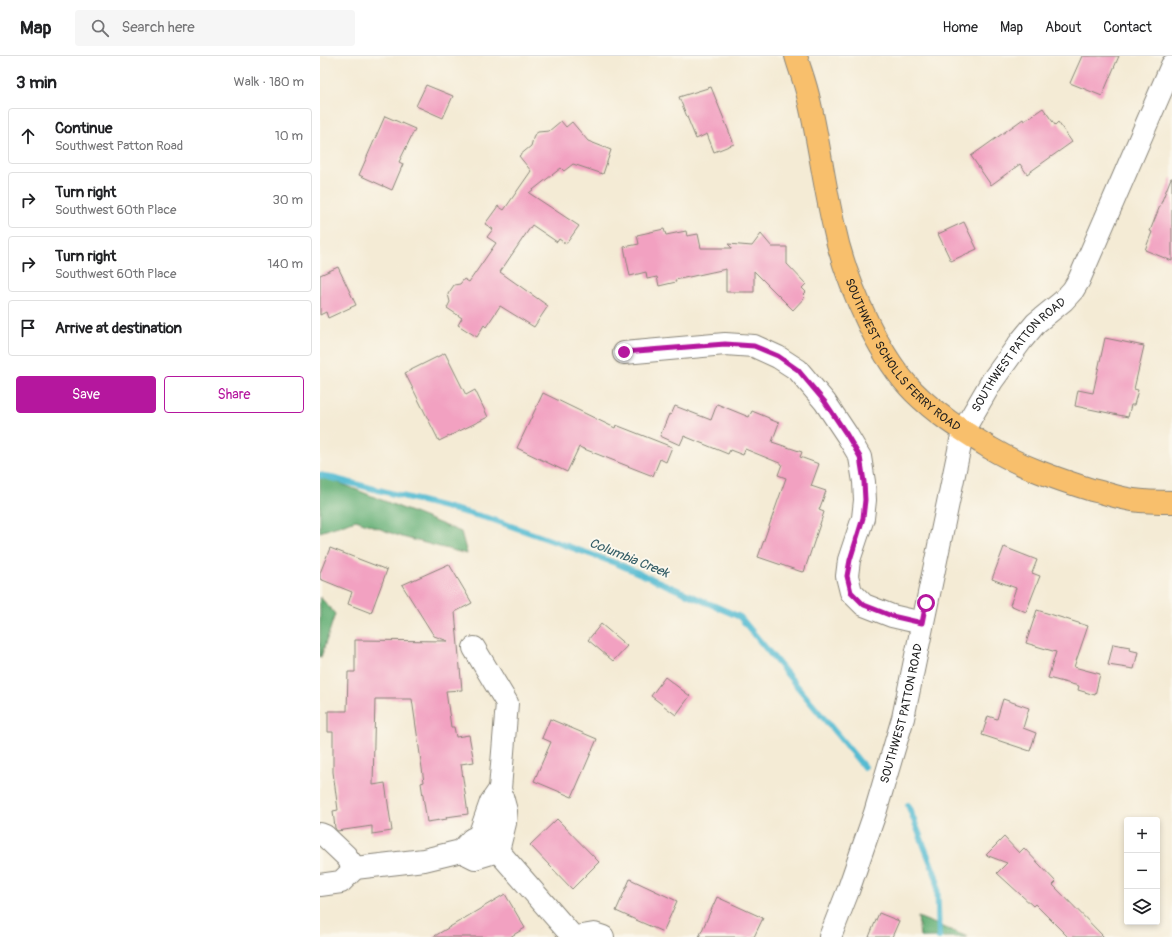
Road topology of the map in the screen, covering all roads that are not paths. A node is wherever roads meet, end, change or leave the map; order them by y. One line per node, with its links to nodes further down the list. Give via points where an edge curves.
1 (796, 56): 4 (main road, SOUTHWEST SCHOLLS FERRY ROAD, via 809,99 834,229 846,272 864,314 897,372 935,411)
2 (1172, 65): 4 (street, SOUTHWEST PATTON ROAD, via 1079,280 1063,301 1036,323 1021,341 992,381)
3 (624, 352): 6 (street, via 725,344 754,346 778,356 798,370 825,402 860,457 865,500 863,518 848,568 851,592 864,605 892,616)
4 (963, 431): 5 (main road, SOUTHWEST SCHOLLS FERRY ROAD, via 1006,457 1062,481 1118,497); 6 (street, SOUTHWEST PATTON ROAD)
5 (1172, 502)
6 (922, 623): 19 (street, SOUTHWEST PATTON ROAD, via 903,718 888,771)
7 (474, 648): 8 (street, via 507,703)
8 (500, 789): 10 (street, via 491,802); 11 (street, via 506,811)
9 (320, 834): 13 (street, via 346,856)
10 (479, 836): 11 (street); 12 (street, via 472,839)
11 (498, 850): 12 (street, via 475,858); 16 (street)
12 (461, 851): 13 (street, via 424,860)
13 (355, 868): 14 (street, via 341,882)
14 (320, 885)
15 (555, 937): 16 (street)
16 (572, 937)
17 (576, 937): 18 (street, via 594,934)
18 (603, 937)
19 (830, 937)

